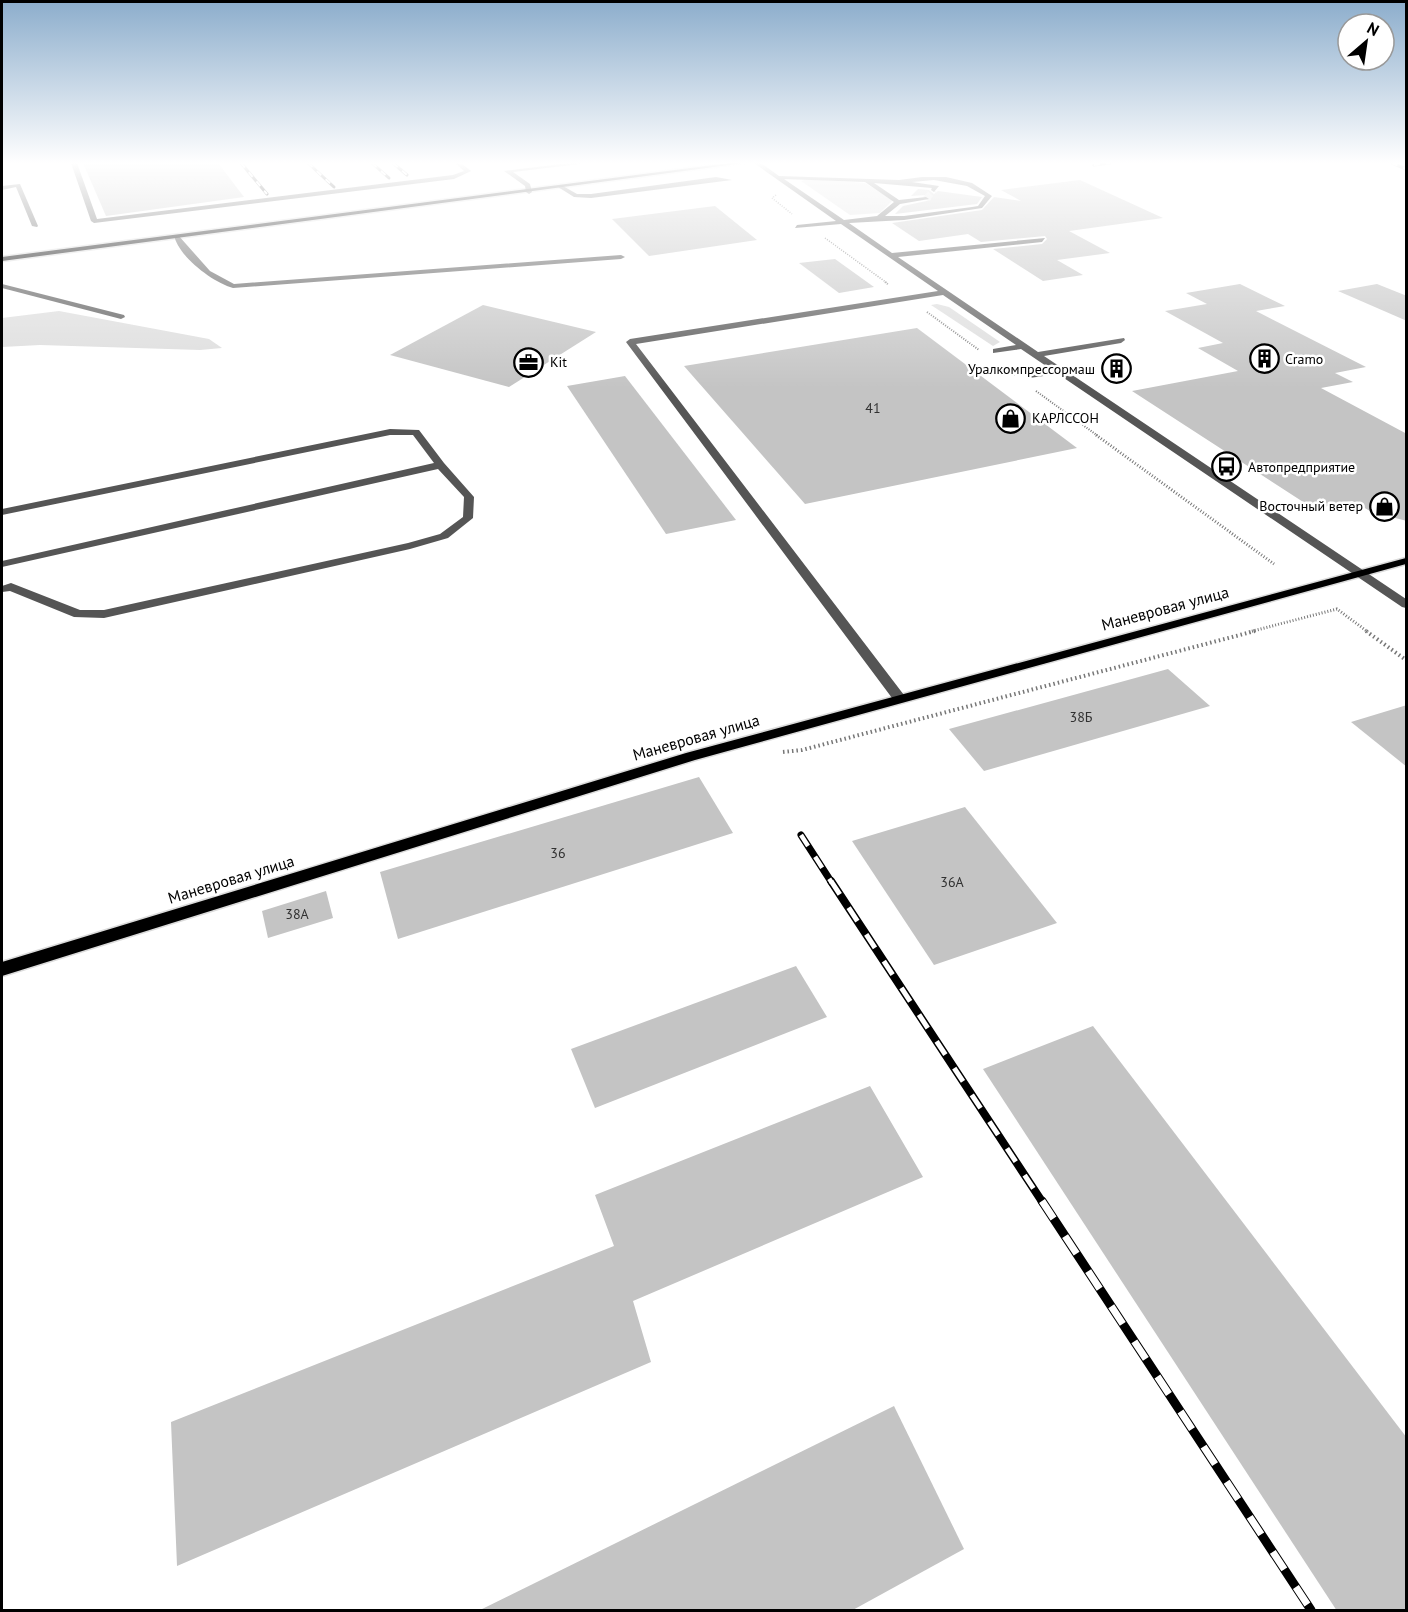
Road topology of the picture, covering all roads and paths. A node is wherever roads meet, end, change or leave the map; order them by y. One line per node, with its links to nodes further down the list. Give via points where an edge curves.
1 (159, 238): 7 (main road)
2 (178, 238): 6 (street, via 216,282 233,286)
3 (867, 238): 5 (street)
4 (1042, 240): 5 (street)
5 (892, 255): 9 (street)
6 (621, 257)
7 (2, 259)
8 (2, 286): 10 (street)
9 (946, 292): 12 (street); 25 (street, via 630,342)
10 (121, 317)
11 (1121, 340): 14 (street)
12 (1023, 346): 13 (street); 14 (street)
13 (996, 351)
14 (1036, 355): 15 (street)
15 (1060, 370): 16 (street); 21 (street)
16 (1032, 376)
17 (440, 465): 18 (street, via 416,432 390,432); 20 (street); 22 (street, via 469,496 468,518 444,536 410,546 104,614 78,614 11,587)
18 (2, 512)
19 (1407, 561): 21 (main road, Маневровая улица)
20 (2, 564)
21 (1362, 573): 23 (street); 25 (main road, Маневровая улица)
22 (2, 589)
23 (1407, 604)
24 (1407, 660): 26 (path, via 1337,609 802,750)
25 (900, 699): 27 (main road, Маневровая улица, via 691,756)
26 (778, 753)
27 (2, 969)

